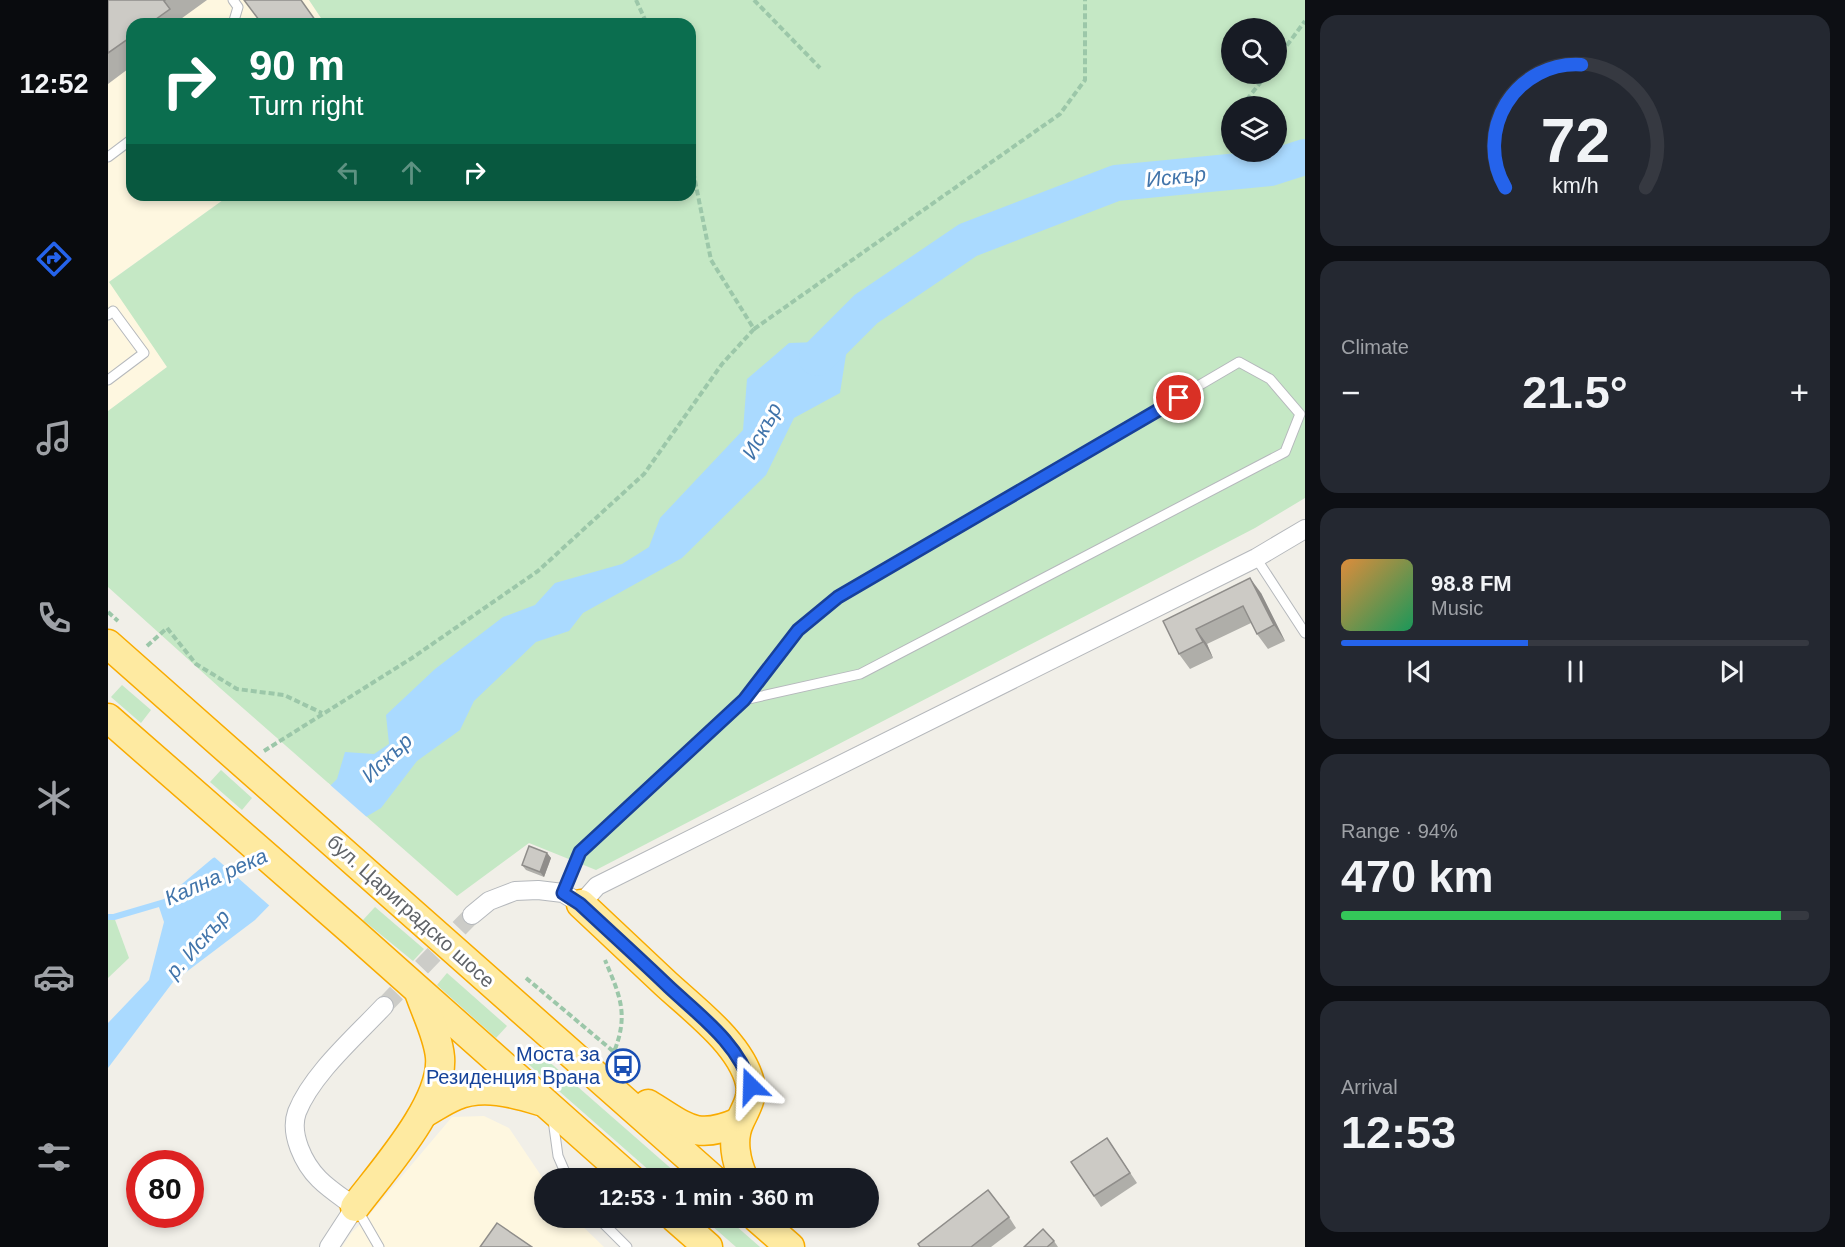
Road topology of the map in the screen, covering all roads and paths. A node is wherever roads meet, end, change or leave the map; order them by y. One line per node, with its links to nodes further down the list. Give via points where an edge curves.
1 (233, 0): 5 (lane, via 238,8)
2 (636, 0): 6 (path)
3 (754, 0): 9 (path)
4 (1085, 0): 14 (path, via 1085,80 1060,114)
5 (235, 18)
6 (644, 18)
7 (1305, 21): 8 (path)
8 (1287, 45)
9 (820, 68)
10 (126, 144): 11 (lane)
11 (108, 157)
12 (696, 186): 14 (path, via 711,260)
13 (108, 315): 15 (lane, via 113,311 144,353)
14 (754, 329): 22 (path, via 722,364 644,474 538,571 412,658)
15 (108, 380)
16 (1305, 529): 17 (street)
17 (1256, 558): 18 (lane); 25 (street)
18 (1305, 633)
19 (108, 644): 31 (highway, бул. Цариградско шосе)
20 (147, 646): 22 (path, via 167,628 196,664 237,689 284,695)
21 (744, 700): 21 (lane, via 798,630 838,597 1239,362 1270,379 1300,414 1285,452 860,674); 25 (lane, via 580,852)
22 (323, 713): 24 (path)
23 (108, 718): 29 (highway)
24 (262, 752)
25 (572, 899): 26 (street, via 538,890 515,891 489,902); 34 (highway, via 717,1032 740,1059 751,1086 750,1100)
26 (472, 915)
27 (603, 957): 28 (path, via 621,999 622,1032 614,1052)
28 (522, 975)
29 (418, 991): 32 (highway); 33 (highway, via 440,1057 440,1072)
30 (384, 1006): 39 (street, via 315,1082 296,1114 299,1146 308,1164 319,1179)
31 (592, 1072): 34 (highway, via 690,1128 714,1132); 37 (highway, бул. Цариградско шосе)
32 (548, 1105): 33 (highway, via 512,1092 483,1090 457,1095); 35 (lane); 36 (highway)
33 (426, 1112): 39 (highway)
34 (739, 1122): 38 (highway, via 736,1157)
35 (563, 1168)
36 (619, 1168)
37 (701, 1168)
38 (740, 1168)
39 (355, 1207): 44 (street); 45 (lane)
40 (608, 1228): 46 (lane)
41 (686, 1228): 47 (highway)
42 (768, 1228): 48 (highway)
43 (786, 1228): 49 (highway)
44 (329, 1247)
45 (379, 1247)
46 (627, 1247)
47 (708, 1247)
48 (790, 1247)
49 (802, 1247)

